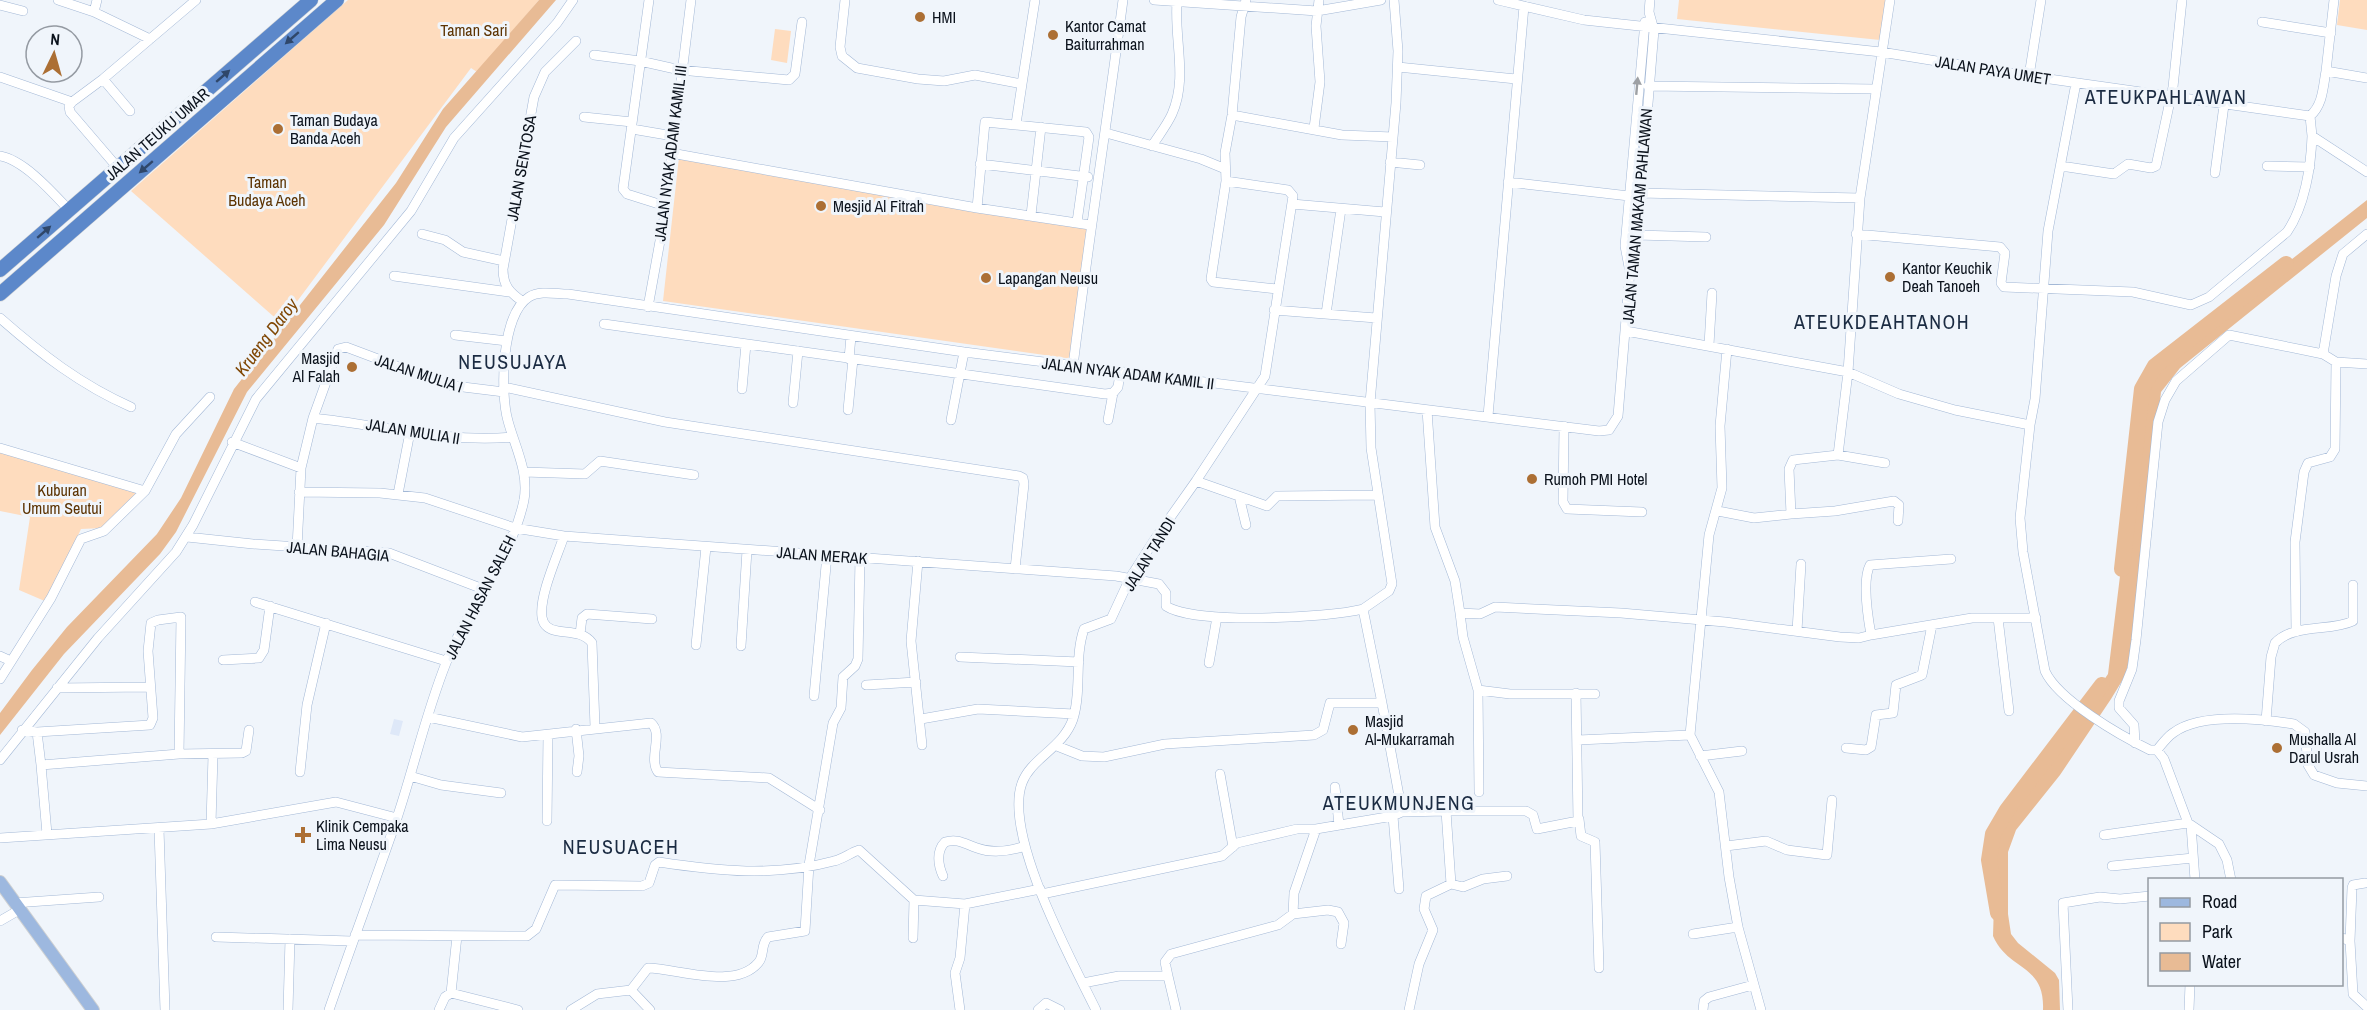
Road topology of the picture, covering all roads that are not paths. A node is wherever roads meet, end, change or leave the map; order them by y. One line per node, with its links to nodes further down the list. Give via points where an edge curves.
1 (58, 0): 30 (street)
2 (97, 0): 30 (street)
3 (196, 0): 37 (street)
4 (311, 0): 82 (highway, JALAN TEUKU UMAR, one-way to 4)
5 (336, 0): 116 (highway, JALAN TEUKU UMAR, one-way to 116)
6 (573, 0): 160 (street, via 454,138 411,211 267,384)
7 (649, 0): 41 (street)
8 (691, 0): 43 (street, JALAN NYAK ADAM KAMIL III)
9 (845, 0): 51 (street, via 840,47 842,56 857,68 944,81 975,75)
10 (1035, 0): 51 (street)
11 (1123, 0): 67 (street)
12 (1154, 0): 22 (street)
13 (1319, 0): 28 (street)
14 (1381, 0): 28 (street)
15 (1394, 0): 42 (street)
16 (1498, 0): 27 (street, JALAN PAYA UMET)
17 (1650, 0): 31 (street, JALAN TAMAN MAKAM PAHLAWAN)
18 (1890, 0): 39 (street)
19 (2041, 0): 45 (street)
20 (2182, 0): 54 (street)
21 (2334, 0): 36 (street)
22 (1177, 2): 23 (street); 71 (street, via 1181,79 1172,116)
23 (1198, 2): 24 (street)
24 (1245, 3): 28 (street); 58 (street)
25 (1537, 4): 27 (street, JALAN PAYA UMET); 34 (street, JALAN PAYA UMET, via 1584,20)
26 (0, 5): 29 (street)
27 (1524, 6): 49 (street)
28 (1317, 10): 66 (street, via 1320,82)
29 (23, 11)
30 (94, 12): 37 (street)
31 (1649, 12): 34 (street); 35 (street, JALAN TAMAN MAKAM PAHLAWAN)
32 (802, 22): 43 (street, via 795,74 789,80)
33 (2262, 22): 36 (street)
34 (1643, 27): 35 (street, JALAN PAYA UMET); 59 (street, one-way to 34)
35 (1654, 30): 39 (street, JALAN PAYA UMET); 52 (street, JALAN TAMAN MAKAM PAHLAWAN)
36 (2331, 33): 44 (street)
37 (150, 39): 48 (street)
38 (576, 41): 108 (street, JALAN SENTOSA, via 545,72 536,90)
39 (1881, 52): 45 (street, JALAN PAYA UMET); 53 (street)
40 (594, 55): 41 (street)
41 (640, 61): 43 (street); 64 (street)
42 (1398, 67): 49 (street); 69 (street)
43 (680, 70): 68 (street, JALAN NYAK ADAM KAMIL III)
44 (2326, 71): 47 (street); 61 (street, via 2322,96)
45 (2028, 76): 50 (street, JALAN PAYA UMET)
46 (0, 77): 55 (street)
47 (2367, 78)
48 (103, 79): 55 (street); 57 (street)
49 (1516, 80): 90 (street)
50 (2076, 83): 54 (street, JALAN PAYA UMET); 79 (street)
51 (1022, 84): 63 (street)
52 (1648, 86): 53 (street); 60 (street, JALAN TAMAN MAKAM PAHLAWAN)
53 (1875, 89): 93 (street)
54 (2170, 97): 56 (street, JALAN PAYA UMET); 79 (street, via 2154,167 2128,164 2114,174)
55 (72, 102): 82 (street, via 70,111)
56 (2223, 105): 61 (street, JALAN PAYA UMET); 86 (street)
57 (130, 111)
58 (1232, 115): 66 (street); 73 (street)
59 (1635, 115): 60 (street); 92 (street)
60 (1646, 116): 91 (street, JALAN TAMAN MAKAM PAHLAWAN)
61 (2310, 116): 70 (street)
62 (584, 117): 64 (street)
63 (1016, 124): 65 (street); 77 (street, via 986,122)
64 (632, 125): 68 (street); 95 (street, via 625,192)
65 (1041, 126): 84 (street); 87 (street, via 1089,134)
66 (1314, 128): 69 (street, via 1362,138)
67 (1106, 133): 71 (street); 88 (street)
68 (673, 136): 72 (street, JALAN NYAK ADAM KAMIL III)
69 (1393, 136): 76 (street)
70 (2312, 136): 81 (street); 85 (street)
71 (1152, 146): 75 (street)
72 (671, 153): 95 (street, JALAN NYAK ADAM KAMIL III); 96 (street)
73 (1225, 153): 75 (street); 83 (street)
74 (0, 156): 98 (street, via 21,166)
75 (1201, 159): 83 (street)
76 (1390, 162): 78 (street); 99 (street)
77 (980, 164): 84 (street); 96 (street)
78 (1420, 165)
79 (2061, 166): 112 (street)
80 (2267, 166): 81 (street)
81 (2310, 167): 112 (street, via 2287,231 2195,304 2133,291)
82 (118, 168): 98 (highway, JALAN TEUKU UMAR)
83 (1223, 168): 89 (street)
84 (1035, 171): 87 (street); 100 (street)
85 (2367, 172)
86 (2216, 173)
87 (1084, 177): 88 (street); 101 (street)
88 (1098, 178): 102 (street)
89 (1226, 181): 94 (street, via 1288,189); 113 (street, via 1210,279)
90 (1508, 182): 92 (street); 151 (street)
91 (1640, 193): 92 (street); 93 (street); 106 (street, JALAN TAMAN MAKAM PAHLAWAN)
92 (1629, 196): 110 (street, via 1625,246)
93 (1860, 198): 104 (street)
94 (1292, 204): 97 (street); 113 (street, JALAN TANDI)
95 (665, 206): 118 (street, JALAN NYAK ADAM KAMIL III)
96 (977, 208): 100 (street)
97 (1341, 209): 99 (street); 120 (street)
98 (69, 210): 109 (highway, JALAN TEUKU UMAR, one-way to 98)
99 (1385, 212): 122 (street)
100 (1031, 215): 101 (street)
101 (1077, 222): 102 (street)
102 (1090, 225): 137 (street)
103 (422, 234): 108 (street, via 445,240 463,252)
104 (1856, 234): 112 (street, via 2000,247 2005,253 2002,285); 139 (street)
105 (2367, 234): 133 (street, via 2343,254)
106 (1637, 235): 107 (street); 110 (street, JALAN TAMAN MAKAM PAHLAWAN)
107 (1706, 237)
108 (504, 261): 114 (street, JALAN SENTOSA, via 503,276)
109 (0, 270)
110 (1630, 270): 124 (street, JALAN TAMAN MAKAM PAHLAWAN)
111 (394, 276): 114 (street)
112 (2042, 288): 155 (street)
113 (1277, 289): 119 (street, JALAN TANDI)
114 (509, 292): 117 (street)
115 (1712, 293): 129 (street)
116 (0, 294)
117 (522, 301): 118 (street, via 542,293); 127 (street, JALAN HASAN SALEH)
118 (648, 307): 126 (street, JALAN NYAK ADAM KAMIL II)
119 (1274, 310): 120 (street); 141 (street, JALAN TANDI, via 1266,368)
120 (1326, 314): 122 (street)
121 (0, 318): 148 (street, via 42,356 94,391)
122 (1376, 318): 147 (street)
123 (604, 324): 128 (street)
124 (1626, 331): 129 (street); 157 (street, JALAN TAMAN MAKAM PAHLAWAN, via 1618,417)
125 (455, 335): 127 (street)
126 (851, 336): 132 (street, JALAN NYAK ADAM KAMIL II); 134 (street)
127 (507, 341): 143 (street, JALAN HASAN SALEH)
128 (746, 344): 131 (street); 142 (street)
129 (1708, 345): 130 (street)
130 (1727, 349): 139 (street); 173 (street)
131 (798, 351): 134 (street); 146 (street)
132 (964, 352): 137 (street, JALAN NYAK ADAM KAMIL II); 140 (street)
133 (2323, 354): 135 (street); 240 (street, via 2229,335 2179,377 2165,400 2158,422 2132,669 2119,701 2119,708 2134,725)
134 (851, 359): 140 (street); 149 (street)
135 (2336, 362): 136 (street); 205 (street, via 2335,449 2330,457 2308,463 2304,472 2295,542)
136 (2367, 364)
137 (1073, 366): 138 (street, JALAN NYAK ADAM KAMIL II)
138 (1120, 372): 141 (street, JALAN NYAK ADAM KAMIL II); 144 (street)
139 (1848, 372): 155 (street, via 1899,394); 162 (street)
140 (960, 375): 144 (street); 153 (street)
141 (1258, 388): 147 (street, JALAN NYAK ADAM KAMIL II); 167 (street, JALAN TANDI)
142 (742, 389)
143 (504, 390): 152 (street, JALAN MULIA I, via 447,385 346,347 336,351); 159 (street, JALAN HASAN SALEH); 189 (street, JALAN MULIA I, via 675,424 1020,476 1024,484)
144 (1113, 393): 154 (street)
145 (210, 397): 168 (street, via 176,434)
146 (793, 403)
147 (1370, 403): 150 (street, JALAN NYAK ADAM KAMIL II); 171 (street)
148 (131, 407)
149 (848, 410)
150 (1428, 410): 151 (street, JALAN NYAK ADAM KAMIL II); 196 (street, via 1435,527 1455,581)
151 (1488, 416): 156 (street, JALAN NYAK ADAM KAMIL II)
152 (313, 417): 158 (street, JALAN MULIA II); 164 (street)
153 (951, 420)
154 (1108, 420)
155 (2030, 425): 199 (street, via 2020,518)
156 (1564, 426): 157 (street, JALAN NYAK ADAM KAMIL II); 174 (street, via 1563,502 1567,509)
157 (1609, 430)
158 (410, 432): 159 (street, JALAN MULIA II, via 476,440); 170 (street)
159 (513, 437): 165 (street, JALAN HASAN SALEH)
160 (232, 442): 164 (street); 180 (street)
161 (0, 448): 168 (street)
162 (1838, 455): 163 (street); 175 (street, via 1791,462)
163 (1885, 463)
164 (301, 468): 169 (street)
165 (524, 472): 166 (street, via 585,474 600,461); 178 (street, JALAN HASAN SALEH, via 525,498)
166 (694, 475)
167 (1196, 481): 172 (street); 190 (street, JALAN TANDI)
168 (145, 491): 213 (street, via 104,531 81,539 51,598)
169 (299, 492): 170 (street, JALAN MERAK); 182 (street)
170 (398, 494): 178 (street, JALAN MERAK, via 453,505)
171 (1377, 495): 172 (street, via 1277,496 1267,506); 195 (street, via 1392,584 1382,597)
172 (1239, 496): 177 (street)
173 (1718, 511): 175 (street, via 1754,518); 201 (street, via 1709,535)
174 (1642, 512)
175 (1791, 514): 176 (street, via 1894,501 1899,505)
176 (1898, 521)
177 (1246, 525)
178 (515, 528): 179 (street, JALAN MERAK); 192 (street, JALAN HASAN SALEH)
179 (564, 536): 181 (street, JALAN MERAK); 206 (street, via 542,617 552,630)
180 (187, 537): 182 (street, JALAN BAHAGIA); 221 (street)
181 (706, 547): 183 (street, JALAN MERAK); 208 (street)
182 (297, 548): 192 (street, JALAN BAHAGIA, via 389,554)
183 (747, 550): 184 (street, JALAN MERAK); 209 (street)
184 (827, 555): 185 (street, JALAN MERAK); 225 (street)
185 (860, 558): 187 (street, JALAN MERAK); 260 (street, via 858,659 841,684 841,708 833,723)
186 (1951, 559): 207 (street, via 1870,565 1867,602)
187 (918, 561): 189 (street, JALAN MERAK); 218 (street, via 910,626)
188 (1801, 564): 204 (street)
189 (1015, 569): 190 (street, JALAN MERAK)
190 (1130, 579): 197 (street, JALAN MERAK, via 1163,586 1166,606 1173,610); 215 (street, JALAN TANDI, via 1111,620 1083,629)
191 (2353, 585): 205 (street, via 2353,621)
192 (483, 589): 214 (street, JALAN HASAN SALEH)
193 (255, 602): 194 (street)
194 (270, 606): 202 (street); 212 (street, via 264,651 259,658)
195 (1363, 609): 197 (street); 226 (street)
196 (1460, 613): 201 (street, via 1480,614 1496,607 1564,609); 222 (street)
197 (1217, 617): 216 (street)
198 (1998, 618): 199 (street); 203 (street); 227 (street)
199 (2036, 618): 240 (street, via 2049,678 2070,699)
200 (652, 619): 206 (street, via 587,614 582,618)
201 (1699, 621): 204 (street); 238 (street)
202 (326, 622): 214 (street); 251 (street, via 307,705)
203 (1932, 625): 207 (street); 243 (street, via 1922,675 1896,685 1893,713 1876,715 1871,747)
204 (1797, 631): 207 (street, via 1859,638)
205 (2296, 632): 231 (street, via 2279,639 2273,647)
206 (580, 634): 232 (street, via 590,639 593,648)
207 (1871, 635)
208 (696, 645)
209 (741, 646)
210 (0, 656): 213 (street)
211 (960, 657): 215 (street)
212 (223, 660)
213 (10, 661): 217 (street)
214 (446, 661): 229 (street, JALAN HASAN SALEH)
215 (1079, 662): 228 (street, JALAN TANDI)
216 (1209, 663)
217 (0, 679)
218 (916, 682): 219 (street); 230 (street)
219 (866, 685)
220 (148, 687): 221 (street); 236 (street, via 153,718 147,727); 246 (street, via 151,623 181,617)
221 (57, 688): 234 (street)
222 (1478, 690): 223 (street, via 1510,694); 257 (street)
223 (1576, 693): 224 (street); 239 (street)
224 (1595, 694)
225 (814, 696)
226 (1382, 704): 242 (street, via 1330,703 1323,730 1314,735 1165,744 1104,757 1082,756); 262 (street)
227 (2009, 711)
228 (1074, 714): 230 (street, via 978,709); 242 (street, JALAN TANDI)
229 (428, 717): 237 (street, via 503,735); 254 (street, JALAN HASAN SALEH)
230 (921, 719): 241 (street)
231 (2266, 721): 244 (street, via 2194,723 2172,733); 255 (street, via 2303,729 2308,765 2314,775 2337,783)
232 (596, 727): 233 (street); 260 (street, via 651,723 656,729 654,766 658,772 769,778)
233 (576, 729): 237 (street); 252 (street)
234 (22, 730): 236 (street); 249 (street)
235 (249, 730): 247 (street, via 244,753)
236 (37, 732): 250 (street)
237 (548, 735): 265 (street)
238 (1690, 735): 239 (street); 248 (street)
239 (1578, 740): 264 (street)
240 (2134, 743): 244 (street)
241 (922, 745)
242 (1057, 746): 274 (street, JALAN TANDI, via 1023,781 1020,811)
243 (1846, 748)
244 (2157, 750): 267 (street)
245 (1742, 751): 248 (street)
246 (179, 754): 247 (street); 250 (street)
247 (213, 755): 266 (street)
248 (1700, 756): 275 (street, via 1719,792)
249 (0, 760)
250 (41, 765): 271 (street)
251 (300, 772)
252 (577, 772)
253 (1220, 774): 276 (street)
254 (410, 776): 258 (street); 263 (street, JALAN HASAN SALEH)
255 (2367, 786)
256 (1335, 787): 268 (street)
257 (1479, 792)
258 (501, 794)
259 (1832, 800): 275 (street, via 1827,855 1787,850 1766,841)
260 (820, 810): 278 (street)
261 (1446, 811): 262 (street); 264 (street, via 1526,810 1533,815 1537,829); 286 (street)
262 (1397, 814): 268 (street); 287 (street)
263 (397, 818): 266 (street, via 336,802); 300 (street, JALAN HASAN SALEH)
264 (1579, 819): 305 (street, via 1581,836 1595,842)
265 (547, 820)
266 (211, 824): 269 (street)
267 (2189, 824): 272 (street); 277 (street); 283 (street, via 2219,844 2228,860)
268 (1339, 825): 270 (street)
269 (159, 829): 271 (street); 314 (street)
270 (1316, 829): 276 (street, via 1297,829); 294 (street, via 1294,893)
271 (47, 834): 273 (street)
272 (2104, 835)
273 (0, 838)
274 (1025, 846): 280 (street, via 994,851 962,841 945,842 939,859); 288 (street, JALAN TANDI)
275 (1726, 846): 296 (street)
276 (1233, 847): 288 (street, via 1222,856)
277 (2193, 858): 279 (street); 282 (street)
278 (809, 866): 291 (street, via 862,851); 298 (street, via 736,873 659,862 649,883 642,886 555,885 536,929 527,936); 310 (street, via 805,931 768,937 758,964 741,974 717,976 648,968)
279 (2112, 866)
280 (943, 876)
281 (1507, 876): 286 (street, via 1463,887)
282 (2195, 878)
283 (2231, 878)
284 (0, 882): 293 (main road)
285 (2364, 883): 303 (street, via 2352,888)
286 (1451, 884): 326 (street, via 1424,899 1433,930 1419,964)
287 (1399, 889)
288 (1041, 892): 292 (street); 307 (street, JALAN TANDI)
289 (2148, 896): 329 (street, via 2100,897 2063,903)
290 (99, 897): 293 (street)
291 (914, 900): 292 (street); 301 (street)
292 (965, 904): 321 (street, via 955,973)
293 (16, 906): 295 (street); 313 (main road)
294 (1293, 914): 304 (street, via 1338,912 1344,923); 306 (street, via 1278,926 1171,954 1165,962)
295 (0, 921)
296 (1738, 927): 297 (street); 308 (street)
297 (1693, 934)
298 (457, 936): 300 (street); 311 (street)
299 (216, 937): 302 (street)
300 (354, 938): 302 (street); 316 (street, JALAN HASAN SALEH)
301 (913, 938)
302 (291, 939): 315 (street)
303 (2346, 940): 312 (street, via 2351,989)
304 (1341, 944)
305 (1599, 968)
306 (1168, 976): 307 (street, via 1119,976); 325 (street)
307 (1083, 983): 324 (street, JALAN TANDI)
308 (1753, 985): 327 (street, via 1709,997); 328 (street)
309 (2190, 986): 330 (street)
310 (631, 990): 319 (street, via 597,994); 320 (street)
311 (451, 993): 317 (street); 318 (street)
312 (2367, 1007)
313 (93, 1010)
314 (165, 1010)
315 (288, 1010)
316 (329, 1010)
317 (439, 1010)
318 (518, 1010)
319 (571, 1010)
320 (650, 1010)
321 (960, 1010)
322 (1038, 1010): 323 (street, via 1046,1003)
323 (1060, 1010)
324 (1096, 1010)
325 (1176, 1010)
326 (1409, 1010)
327 (1703, 1010)
328 (1761, 1010)
329 (2068, 1010)
330 (2189, 1010)

